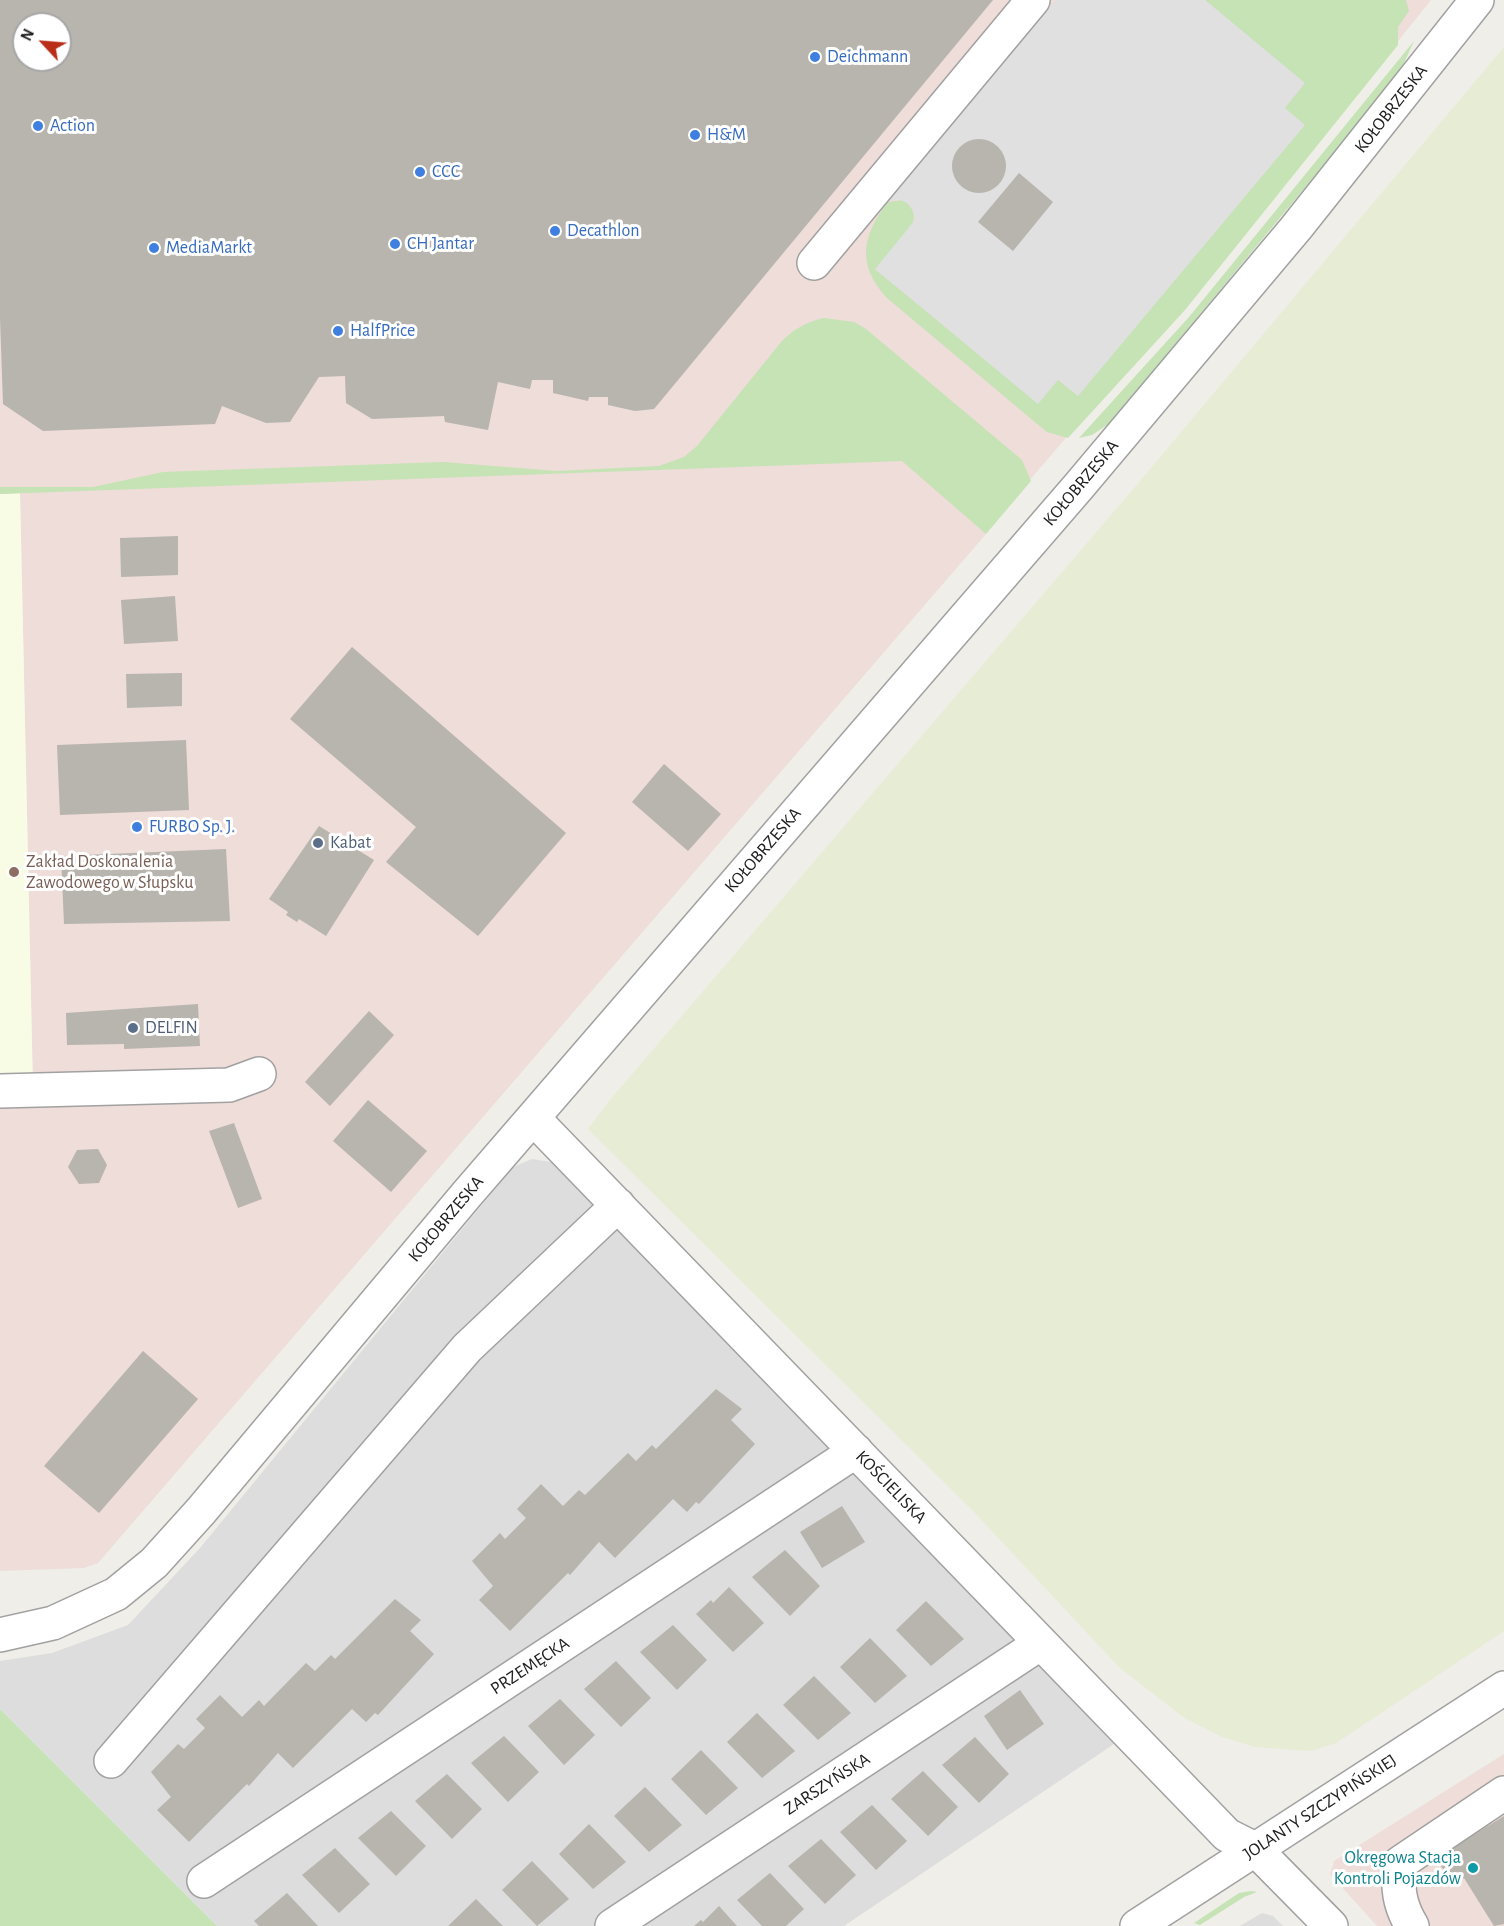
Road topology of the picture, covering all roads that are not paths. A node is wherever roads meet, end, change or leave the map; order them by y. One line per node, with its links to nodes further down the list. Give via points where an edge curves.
1 (1033, 0): 3 (street)
2 (1466, 4): 6 (street, KOŁOBRZESKA, via 1296,228 1087,477)
3 (814, 263)
4 (259, 1074): 5 (street, via 229,1085)
5 (0, 1091)
6 (533, 1118): 7 (street, KOŚCIELISKA); 9 (street, KOŁOBRZESKA, via 154,1563 116,1594 90,1607 52,1623)
7 (618, 1205): 8 (street, KOŚCIELISKA); 12 (street, via 467,1348)
8 (856, 1451): 10 (street, KOŚCIELISKA); 15 (street, PRZEMĘCKA)
9 (0, 1635)
10 (1041, 1643): 14 (street, KOŚCIELISKA, via 1227,1835); 16 (street, ZARSZYŃSKA)
11 (1504, 1688): 14 (street, JOLANTY SZCZYPIŃSKIEJ)
12 (111, 1761)
13 (1504, 1793): 19 (street, via 1400,1863 1397,1888)
14 (1255, 1849): 17 (street, JOLANTY SZCZYPIŃSKIEJ); 18 (street, KOŚCIELISKA)
15 (204, 1881)
16 (612, 1926)
17 (1137, 1926)
18 (1331, 1926)
19 (1412, 1926)

